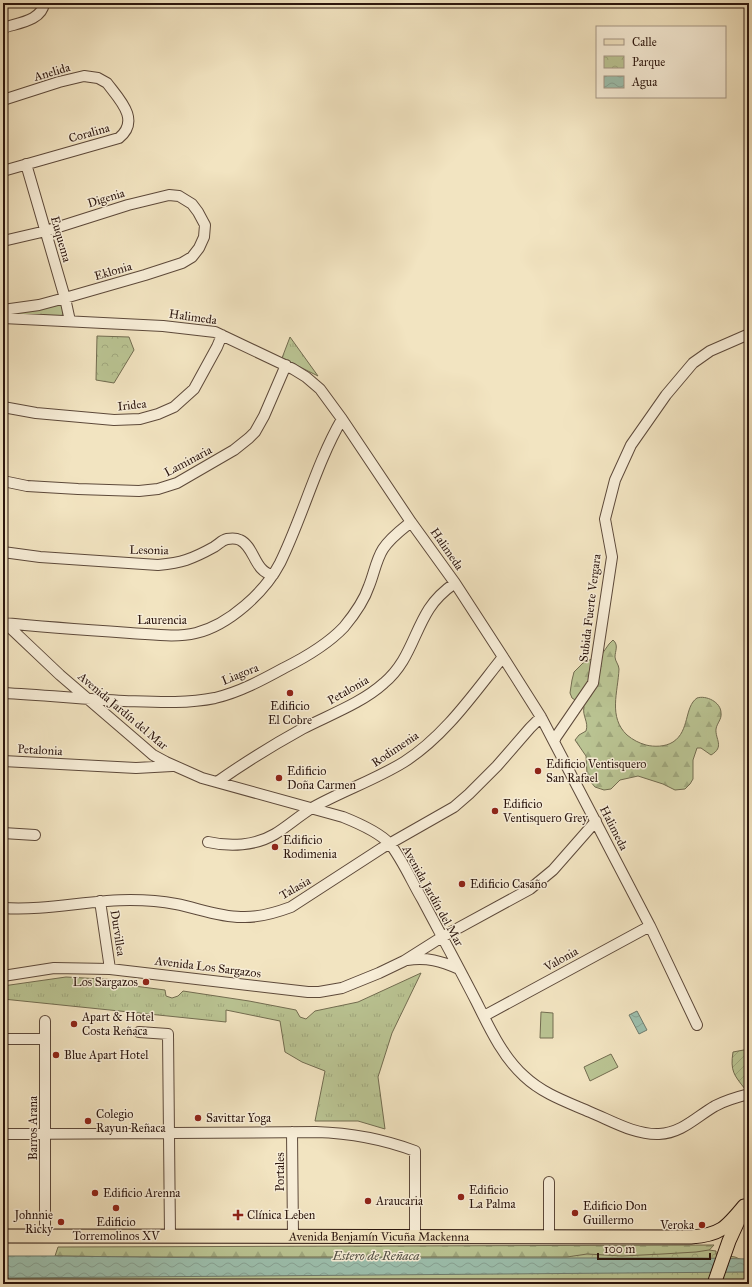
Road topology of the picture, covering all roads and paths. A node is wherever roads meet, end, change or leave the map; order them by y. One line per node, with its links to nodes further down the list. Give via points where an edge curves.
1 (44, 3): 2 (street, via 37,16)
2 (3, 28)
3 (107, 83): 4 (street, Anelida, via 98,78 84,76); 5 (street, Coralina, via 128,115 128,127 123,135)
4 (3, 100)
5 (26, 164): 6 (street, Coralina); 8 (street, Euquema)
6 (3, 171)
7 (205, 225): 8 (street, Digenia, via 192,204 179,196 169,195); 10 (street, Eklonia, via 204,237 199,248 192,257 182,263)
8 (46, 231): 9 (street, Digenia); 10 (street, Euquema)
9 (3, 241)
10 (65, 298): 11 (street, Eklonia); 13 (street, Euquema)
11 (3, 310)
12 (3, 318): 13 (street, Halimeda)
13 (70, 321): 15 (street, Halimeda, via 163,326 204,330)
14 (749, 334): 29 (street, Subida Fuerte Vergara, via 710,351 693,363 666,395 631,445 615,480 605,519 612,557 593,683)
15 (222, 335): 16 (street, Halimeda); 17 (street, Iridea, via 194,390 174,407 149,417 114,420 36,413)
16 (286, 365): 18 (street, Halimeda, via 313,382); 19 (street, Laminaria, via 262,420 249,438 207,467 172,485 149,491 135,491 27,486)
17 (3, 407)
18 (342, 419): 20 (street, Halimeda); 22 (street, Laurencia, via 319,465 300,517)
19 (3, 481)
20 (412, 522): 23 (street, Halimeda); 27 (street, Liagora, via 382,550 358,609 331,639 254,685 195,701)
21 (3, 552): 22 (street, Lesonia, via 40,557 163,564 185,560 223,540 234,538 246,544 261,568)
22 (273, 575): 24 (street, Laurencia, via 256,596 236,613 211,628 189,634 64,629)
23 (455, 583): 25 (street, Halimeda); 32 (street, Petalonia, via 440,595 432,606 404,660 384,684 235,769)
24 (3, 622): 27 (street, Avenida Jardín del Mar)
25 (503, 656): 28 (street, Halimeda); 33 (street, Rodimenia, via 457,714 419,750 376,778)
26 (3, 693): 27 (street, Liagora)
27 (88, 699): 31 (street, Avenida Jardín del Mar, via 153,755)
28 (541, 717): 29 (street, Halimeda); 38 (street, Talasia, via 497,766 454,807)
29 (554, 742): 34 (street, Halimeda)
30 (3, 761): 31 (street, Petalonia, via 136,768)
31 (172, 766): 32 (street, Avenida Jardín del Mar, via 197,777)
32 (218, 782): 33 (street, Avenida Jardín del Mar)
33 (312, 808): 37 (street, Rodimenia, via 260,841 235,845); 38 (street, Avenida Jardín del Mar, via 354,821)
34 (596, 821): 41 (street, Halimeda); 42 (street, Avenida Los Sargazos, via 552,870 530,889)
35 (3, 833): 36 (street)
36 (36, 835)
37 (208, 842)
38 (389, 844): 39 (street, Talasia, via 291,907 263,916 231,917 162,902); 42 (street, Avenida Jardín del Mar)
39 (100, 901): 40 (street, Talasia, via 44,908); 44 (street, Durvillea)
40 (3, 908)
41 (650, 926): 47 (street, Valonia); 49 (street, Halimeda)
42 (442, 937): 43 (street, Avenida Los Sargazos); 45 (street, Avenida Jardín del Mar)
43 (404, 961): 44 (street, Avenida Los Sargazos, via 352,985 319,992); 45 (street, Avenida Los Sargazos, via 427,958)
44 (110, 969): 46 (street, Avenida Los Sargazos, via 54,968)
45 (459, 969): 47 (street, Avenida Jardín del Mar)
46 (3, 976)
47 (484, 1016): 53 (street, Avenida Jardín del Mar, via 505,1053 536,1086 561,1100 624,1127 660,1134 674,1131 687,1126 725,1101)
48 (45, 1021): 52 (street, Barros Arana)
49 (697, 1026)
50 (139, 1032): 55 (street, via 168,1034)
51 (5, 1039): 52 (street)
52 (45, 1039): 57 (street, Barros Arana)
53 (749, 1094)
54 (292, 1132): 55 (street); 63 (street, Portales); 64 (street, via 332,1132 361,1136 389,1142 415,1152)
55 (169, 1133): 57 (street); 62 (street)
56 (3, 1134): 57 (street)
57 (46, 1134): 61 (street, Barros Arana)
58 (549, 1182): 65 (street)
59 (747, 1203): 65 (main road, Avenida Benjamín Vicuña Mackenna, via 722,1230 702,1236); 66 (main road)
60 (3, 1236): 61 (main road, Avenida Benjamín Vicuña Mackenna)
61 (45, 1236): 62 (main road, Avenida Benjamín Vicuña Mackenna)
62 (170, 1236): 63 (main road, Avenida Benjamín Vicuña Mackenna)
63 (293, 1236): 64 (main road, Avenida Benjamín Vicuña Mackenna)
64 (415, 1237): 65 (main road, Avenida Benjamín Vicuña Mackenna)
65 (548, 1237)
66 (714, 1282)

